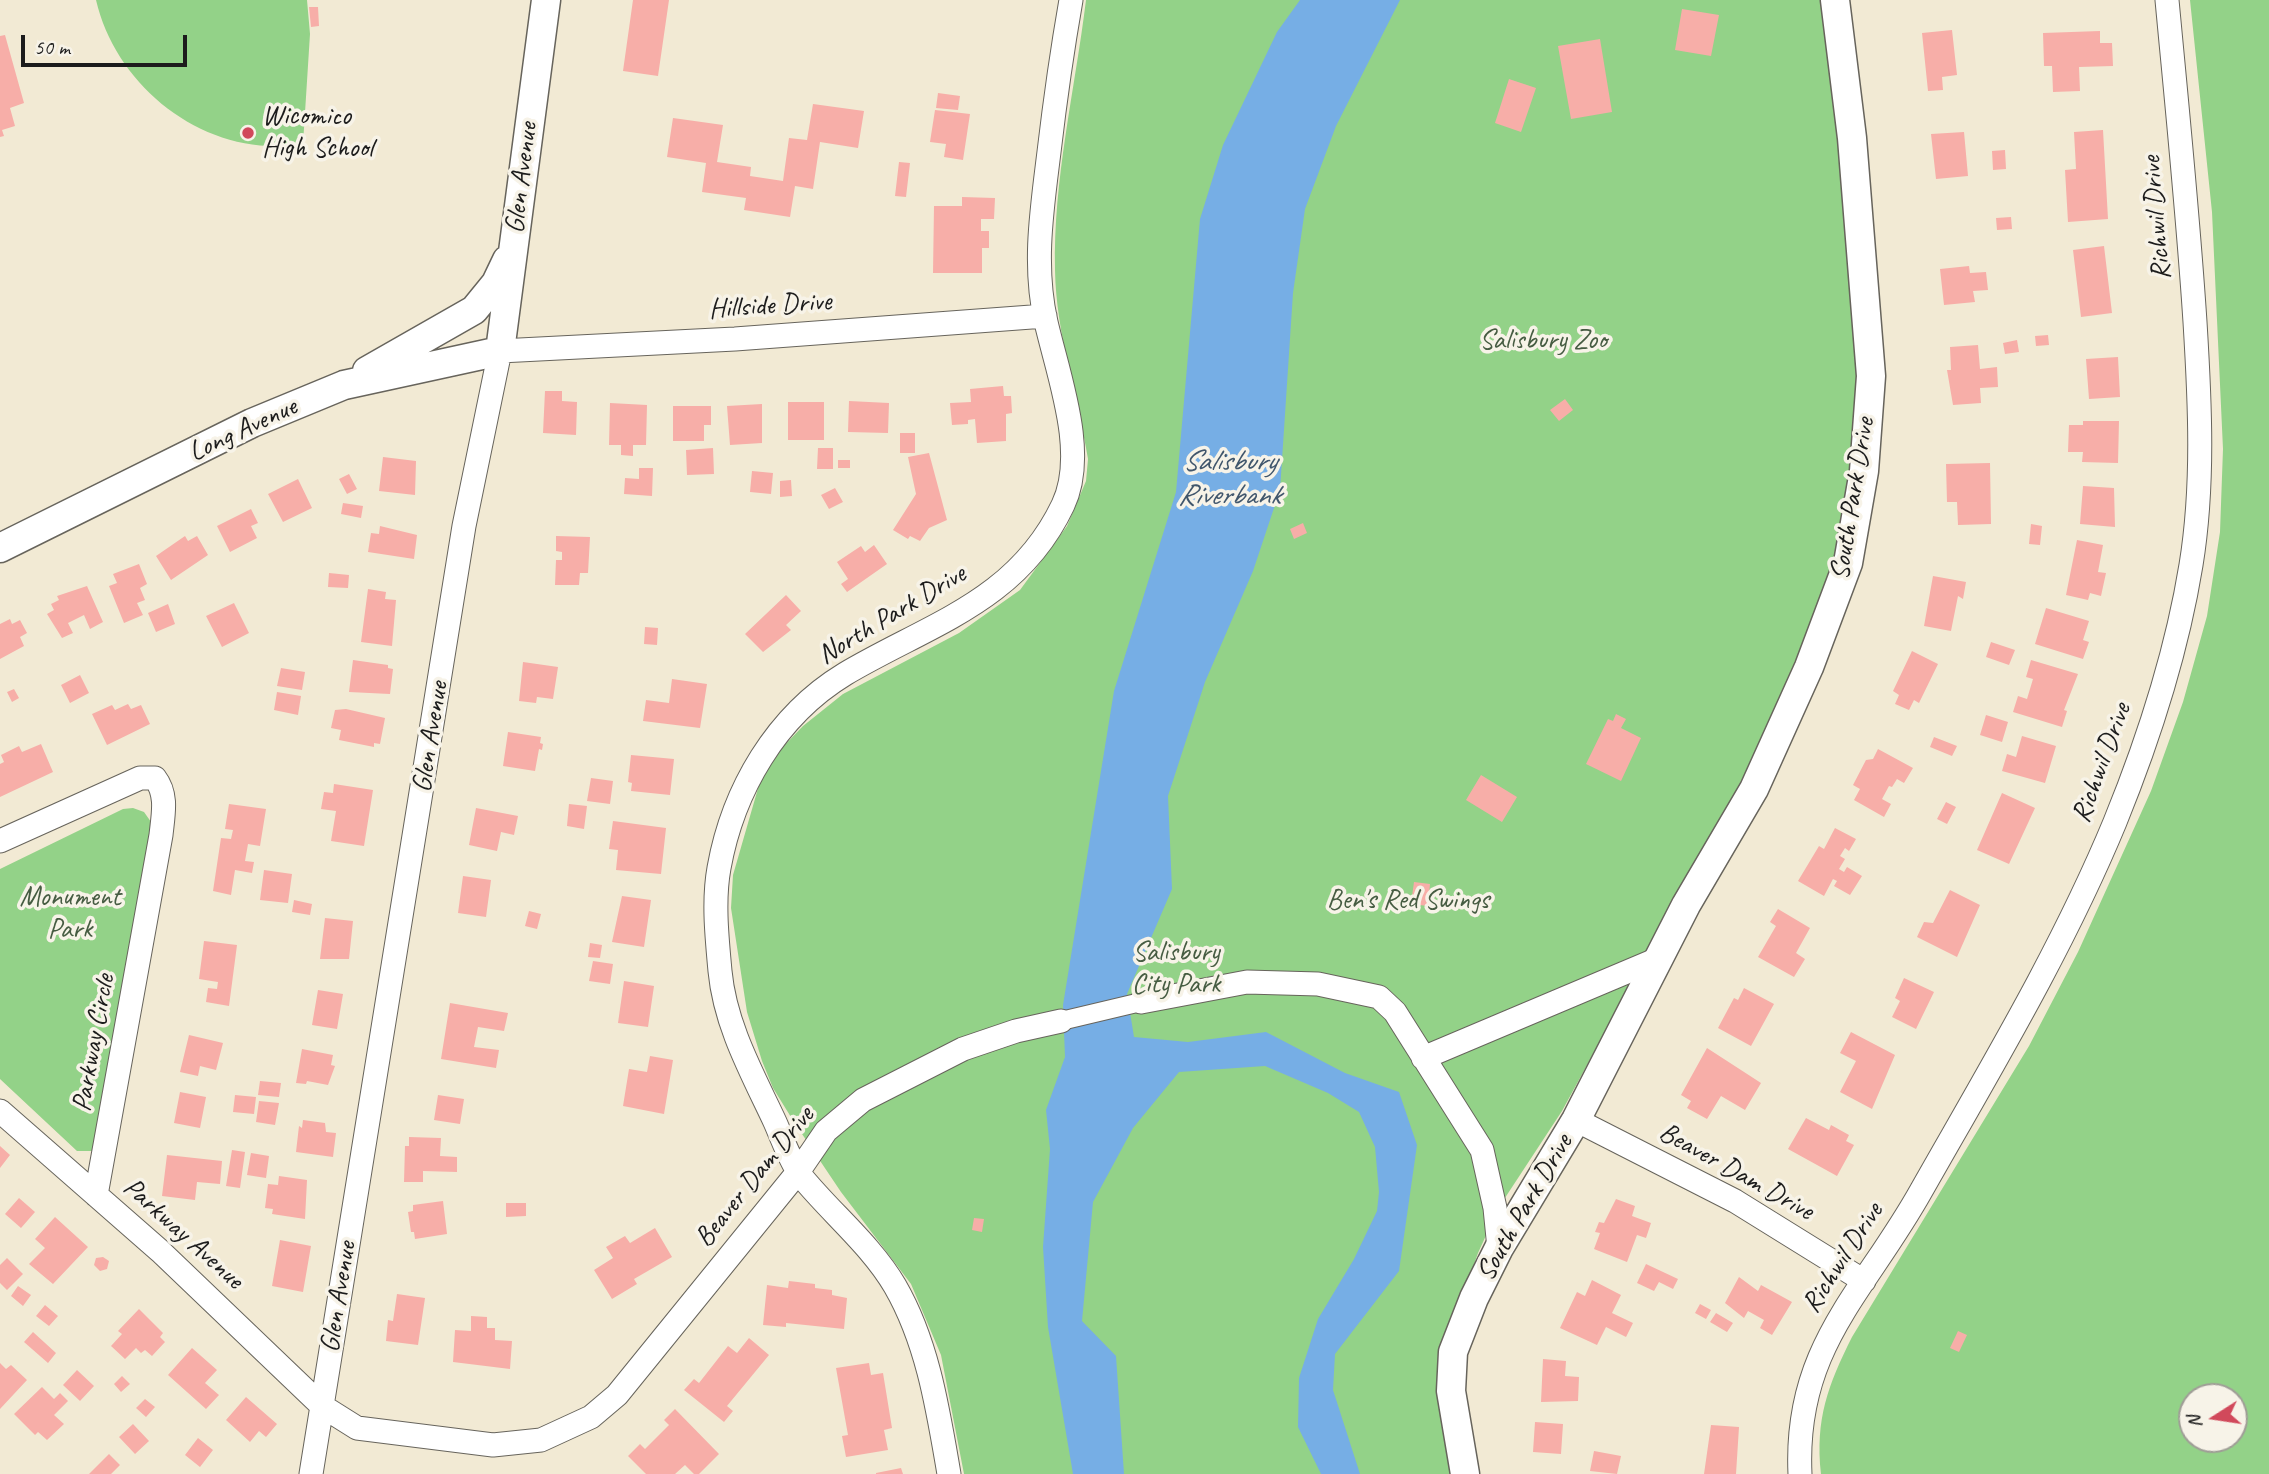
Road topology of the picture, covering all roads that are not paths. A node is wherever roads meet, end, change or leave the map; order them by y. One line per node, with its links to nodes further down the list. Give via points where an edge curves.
1 (546, 0): 5 (street, Glen Avenue)
2 (1071, 0): 6 (street, North Park Drive, via 1038,243)
3 (1835, 0): 11 (street, South Park Drive, via 1852,138 1871,376 1864,471 1848,564 1809,667 1754,789)
4 (2167, 0): 20 (street, Richwil Drive, via 2199,402 2197,508 2180,615 2128,785 2085,886 2034,991 1925,1186)
5 (513, 250): 7 (street, Glen Avenue); 8 (street, via 496,283 474,310)
6 (1045, 316): 7 (street, Hillside Drive, via 735,340); 17 (street, North Park Drive, via 1066,399 1073,467 1066,500 1052,527 1021,567 971,607 842,676 790,719 755,765 736,808 719,870 721,976 733,1034)
7 (500, 351): 8 (street, Long Avenue); 21 (street, Glen Avenue, via 464,526)
8 (344, 385): 9 (street, Long Avenue, via 252,423)
9 (0, 548)
10 (0, 841): 18 (street, Parkway Circle, via 140,778 155,778 161,786 161,835)
11 (1660, 958): 14 (street); 16 (street, South Park Drive)
12 (1141, 1002): 13 (street, Beaver Dam Drive); 14 (street, Beaver Dam Drive, via 1247,982 1348,988 1379,998 1395,1012)
13 (1061, 1021): 17 (street, Beaver Dam Drive, via 963,1049 863,1100 826,1130)
14 (1423, 1058): 19 (street, Beaver Dam Drive, via 1482,1150)
15 (0, 1111): 18 (street, Parkway Avenue)
16 (1576, 1120): 19 (street, South Park Drive); 20 (street, Beaver Dam Drive, via 1735,1201)
17 (798, 1172): 21 (street, Beaver Dam Drive, via 617,1395 591,1417 541,1440 493,1445 357,1429); 23 (street, North Park Drive, via 894,1283 914,1325 933,1385)
18 (96, 1195): 21 (street, Parkway Avenue)
19 (1499, 1248): 24 (street, South Park Drive, via 1453,1352 1451,1391)
20 (1864, 1281): 25 (street, Richwil Drive, via 1828,1336 1812,1372 1799,1438)
21 (322, 1406): 22 (street, Glen Avenue)
22 (311, 1474)
23 (949, 1474)
24 (1465, 1474)
25 (1800, 1474)

